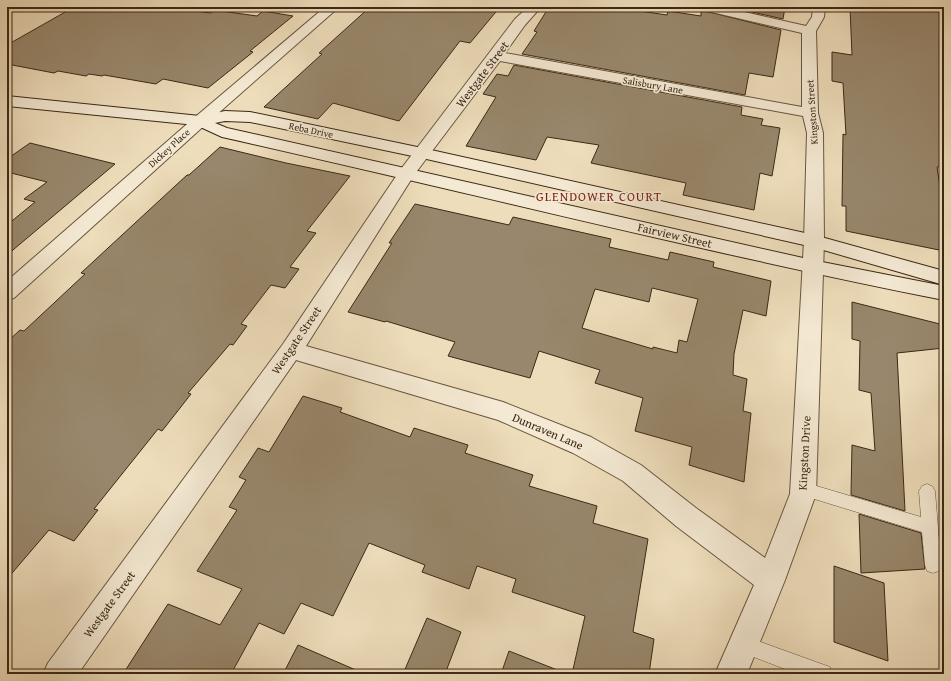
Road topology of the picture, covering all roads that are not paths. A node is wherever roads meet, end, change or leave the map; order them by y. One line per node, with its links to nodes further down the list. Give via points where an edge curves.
1 (333, 7): 9 (street, Dickey Place)
2 (535, 7): 6 (street, Westgate Street, via 520,22)
3 (707, 7): 5 (street)
4 (819, 7): 5 (street, Kingston Street, via 818,17)
5 (809, 31): 8 (street, Kingston Street)
6 (496, 56): 8 (street, Salisbury Lane); 10 (street, Westgate Street)
7 (7, 101): 9 (street, Reba Drive)
8 (810, 113): 12 (street, Kingston Street, via 815,133)
9 (200, 121): 10 (street, Reba Drive, via 225,116 250,117); 11 (street, Reba Drive, via 222,132); 15 (street, Dickey Place)
10 (422, 154): 11 (street, Westgate Street); 12 (street, Fairview Street)
11 (407, 173): 13 (street, Fairview Street); 17 (street, Westgate Street)
12 (814, 241): 13 (street, Kingston Street); 14 (street, Fairview Street)
13 (812, 267): 16 (street, Fairview Street); 18 (street, Kingston Drive)
14 (944, 278)
15 (7, 292)
16 (944, 293)
17 (291, 350): 22 (street, Dunraven Lane, via 503,412 582,445 632,473); 24 (street, Westgate Street)
18 (803, 489): 20 (lane); 22 (street, Kingston Drive)
19 (927, 491): 20 (lane)
20 (930, 527): 21 (lane)
21 (933, 566)
22 (771, 580): 23 (street, Kingston Drive)
23 (744, 645): 25 (street, Kingston Drive); 26 (lane)
24 (58, 674)
25 (731, 674)
26 (823, 674)

